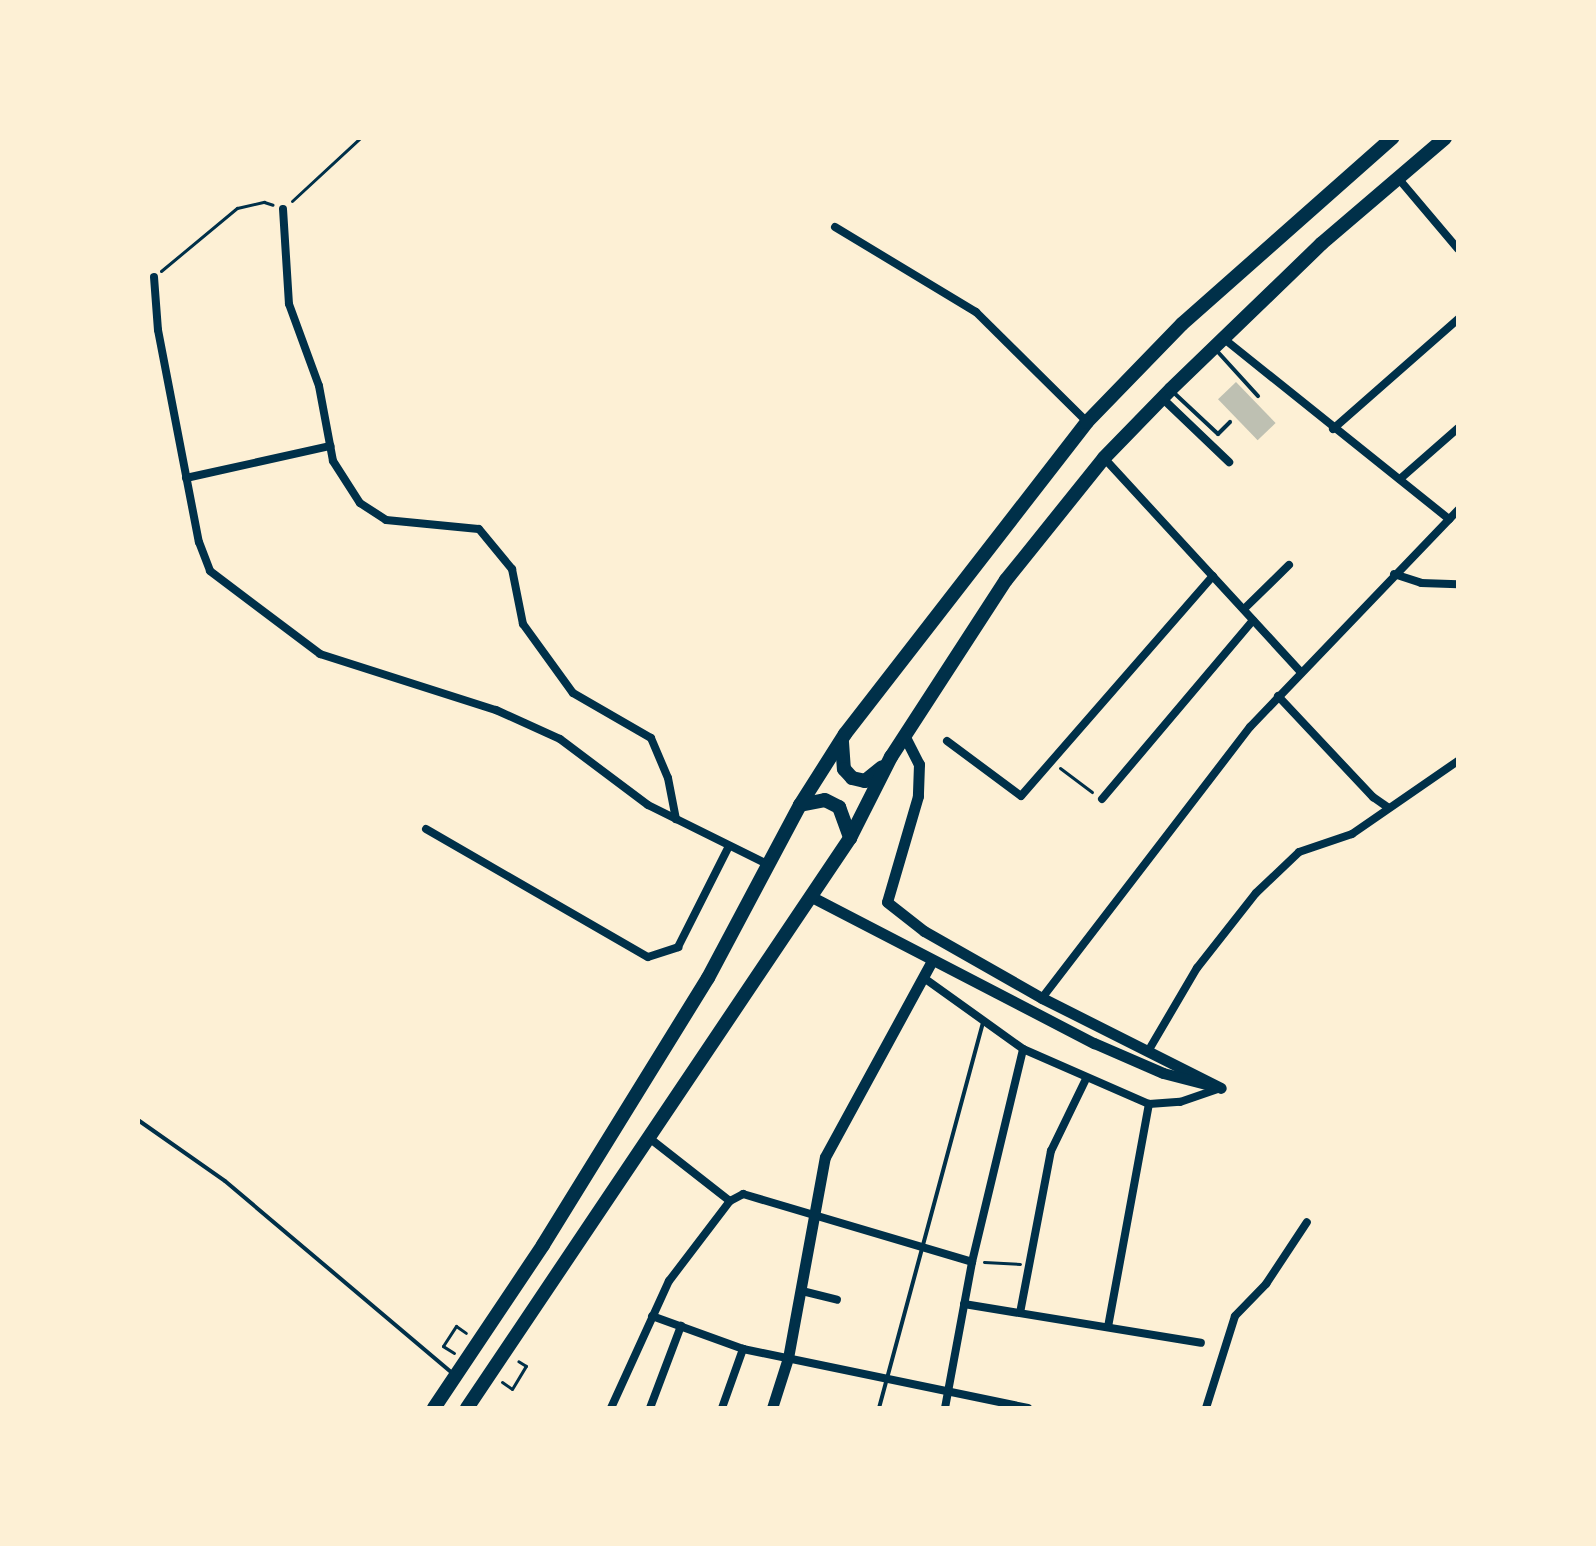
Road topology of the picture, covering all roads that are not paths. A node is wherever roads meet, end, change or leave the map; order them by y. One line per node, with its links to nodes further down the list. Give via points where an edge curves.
1 (1392, 138): 12 (highway, via 1182,324)
2 (1445, 138): 3 (highway)
3 (1398, 178): 6 (street); 9 (highway)
4 (283, 209): 16 (street, via 289,304 319,386)
5 (835, 227): 12 (street, via 976,312)
6 (1458, 249)
7 (154, 277): 19 (street, via 158,330)
8 (1458, 319): 15 (street)
9 (1218, 343): 10 (highway); 11 (lane); 15 (street)
10 (1166, 394): 13 (lane, via 1218,434); 17 (highway); 18 (street)
11 (1258, 396)
12 (1087, 422): 32 (highway)
13 (1230, 422)
14 (1458, 428): 20 (street)
15 (1333, 429): 20 (street)
16 (330, 446): 19 (street); 39 (street, via 333,461 360,503 386,520 479,529 512,569 523,624 573,693 651,738 668,778)
17 (1104, 458): 25 (street); 31 (highway, via 1006,580)
18 (1229, 462)
19 (186, 478): 39 (street, via 210,571 320,654 496,710 560,739)
20 (1400, 479): 22 (street)
21 (1458, 510): 22 (street)
22 (1449, 519): 24 (street)
23 (1289, 565): 27 (street)
24 (1394, 574): 26 (street, via 1421,583); 29 (street)
25 (1213, 576): 27 (street); 33 (street, via 1021,796)
26 (1458, 584)
27 (1244, 609): 28 (street)
28 (1253, 620): 29 (street); 36 (street)
29 (1300, 671): 30 (street)
30 (1278, 696): 38 (street); 47 (street, via 1180,813)
31 (904, 735): 34 (highway); 47 (street, via 919,764 918,796 887,902 924,931)
32 (843, 738): 34 (highway, via 844,769 852,778 865,781 875,776); 37 (highway)
33 (947, 741)
34 (891, 757): 41 (highway)
35 (1458, 761): 38 (street)
36 (1102, 799)
37 (800, 805): 41 (highway, via 825,800 839,807); 43 (highway)
38 (1389, 808): 49 (street, via 1352,834 1299,852 1256,893 1197,968)
39 (676, 819): 42 (street)
40 (426, 829): 42 (street, via 648,957 678,947)
41 (850, 838): 44 (highway)
42 (729, 846): 43 (street)
43 (767, 864): 71 (highway, via 708,978)
44 (810, 896): 45 (street); 55 (highway)
45 (932, 961): 46 (street); 52 (street, via 1163,1073)
46 (924, 978): 48 (street); 57 (street, via 825,1157)
47 (1042, 998): 49 (street)
48 (983, 1022): 50 (street); 59 (lane, via 964,1077)
49 (1150, 1048): 52 (street)
50 (1023, 1049): 51 (street); 60 (street)
51 (1086, 1079): 53 (street); 64 (street, via 1051,1151)
52 (1221, 1088): 53 (street, via 1180,1102)
53 (1149, 1104): 67 (street)
54 (138, 1120): 71 (lane, via 225,1181)
55 (648, 1137): 56 (street); 75 (highway)
56 (730, 1201): 57 (street, via 743,1194); 65 (street, via 669,1281)
57 (817, 1219): 59 (street); 61 (street)
58 (1307, 1222): 83 (street, via 1266,1284 1235,1316)
59 (925, 1249): 60 (street); 72 (lane)
60 (972, 1262): 63 (street)
61 (802, 1291): 62 (street); 70 (street)
62 (837, 1300)
63 (964, 1304): 64 (street); 73 (street)
64 (1020, 1313): 67 (street)
65 (652, 1316): 66 (street); 76 (street)
66 (681, 1326): 69 (street); 77 (street)
67 (1108, 1327): 68 (street)
68 (1201, 1343)
69 (743, 1349): 70 (street); 78 (street)
70 (788, 1358): 72 (street); 79 (street)
71 (455, 1375): 74 (highway)
72 (888, 1381): 73 (street); 80 (lane)
73 (949, 1392): 81 (street); 82 (street)
74 (434, 1408)
75 (469, 1408)
76 (611, 1408)
77 (650, 1408)
78 (722, 1408)
79 (772, 1408)
80 (879, 1408)
81 (945, 1408)
82 (1028, 1408)
83 (1206, 1408)

